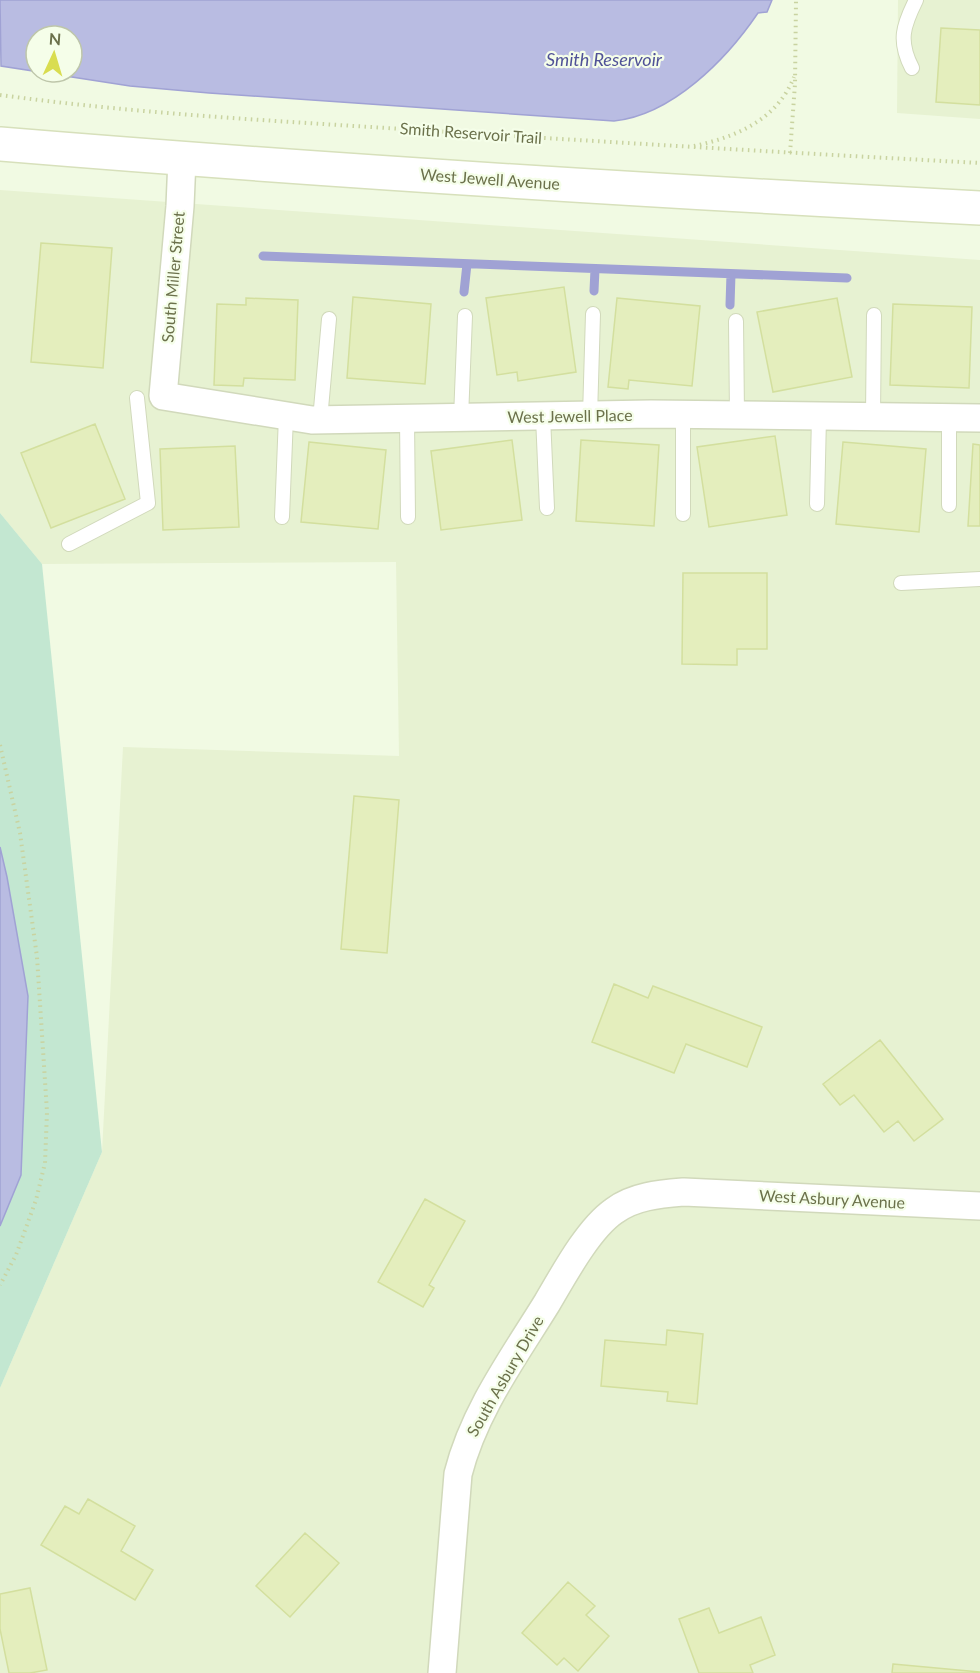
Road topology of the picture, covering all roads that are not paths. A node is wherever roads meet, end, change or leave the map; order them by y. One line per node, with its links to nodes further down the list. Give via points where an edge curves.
1 (916, 0): 2 (lane, via 903,40)
2 (912, 68)
3 (0, 144): 4 (main road, West Jewell Avenue)
4 (182, 159): 5 (main road, West Jewell Avenue); 11 (street, South Miller Street, via 180,206)
5 (980, 208)
6 (593, 314): 15 (lane)
7 (874, 315): 16 (lane)
8 (465, 316): 20 (lane)
9 (329, 319): 23 (lane)
10 (736, 321): 13 (lane)
11 (150, 397): 14 (street, West Jewell Place); 30 (lane, via 148,503)
12 (683, 415): 13 (street, West Jewell Place); 15 (street, West Jewell Place); 27 (lane)
13 (737, 415): 18 (street, West Jewell Place)
14 (286, 416): 23 (street, West Jewell Place); 28 (lane)
15 (590, 416): 17 (street, West Jewell Place)
16 (873, 416): 18 (street, West Jewell Place); 21 (street, West Jewell Place)
17 (543, 417): 20 (street, West Jewell Place); 26 (lane)
18 (819, 417): 24 (lane)
19 (407, 418): 20 (street, West Jewell Place); 23 (street, West Jewell Place); 29 (lane)
20 (461, 418)
21 (949, 418): 22 (street, West Jewell Place); 25 (lane)
22 (980, 418)
23 (320, 420)
24 (817, 504)
25 (949, 505)
26 (547, 508)
27 (683, 514)
28 (282, 517)
29 (408, 517)
30 (69, 544)
31 (980, 579): 32 (lane)
32 (901, 583)
33 (684, 1192): 34 (street, West Asbury Avenue); 35 (street, South Asbury Drive, via 654,1194 632,1201 613,1211 597,1228 570,1265 476,1422 458,1474)
34 (980, 1206)
35 (442, 1673)

